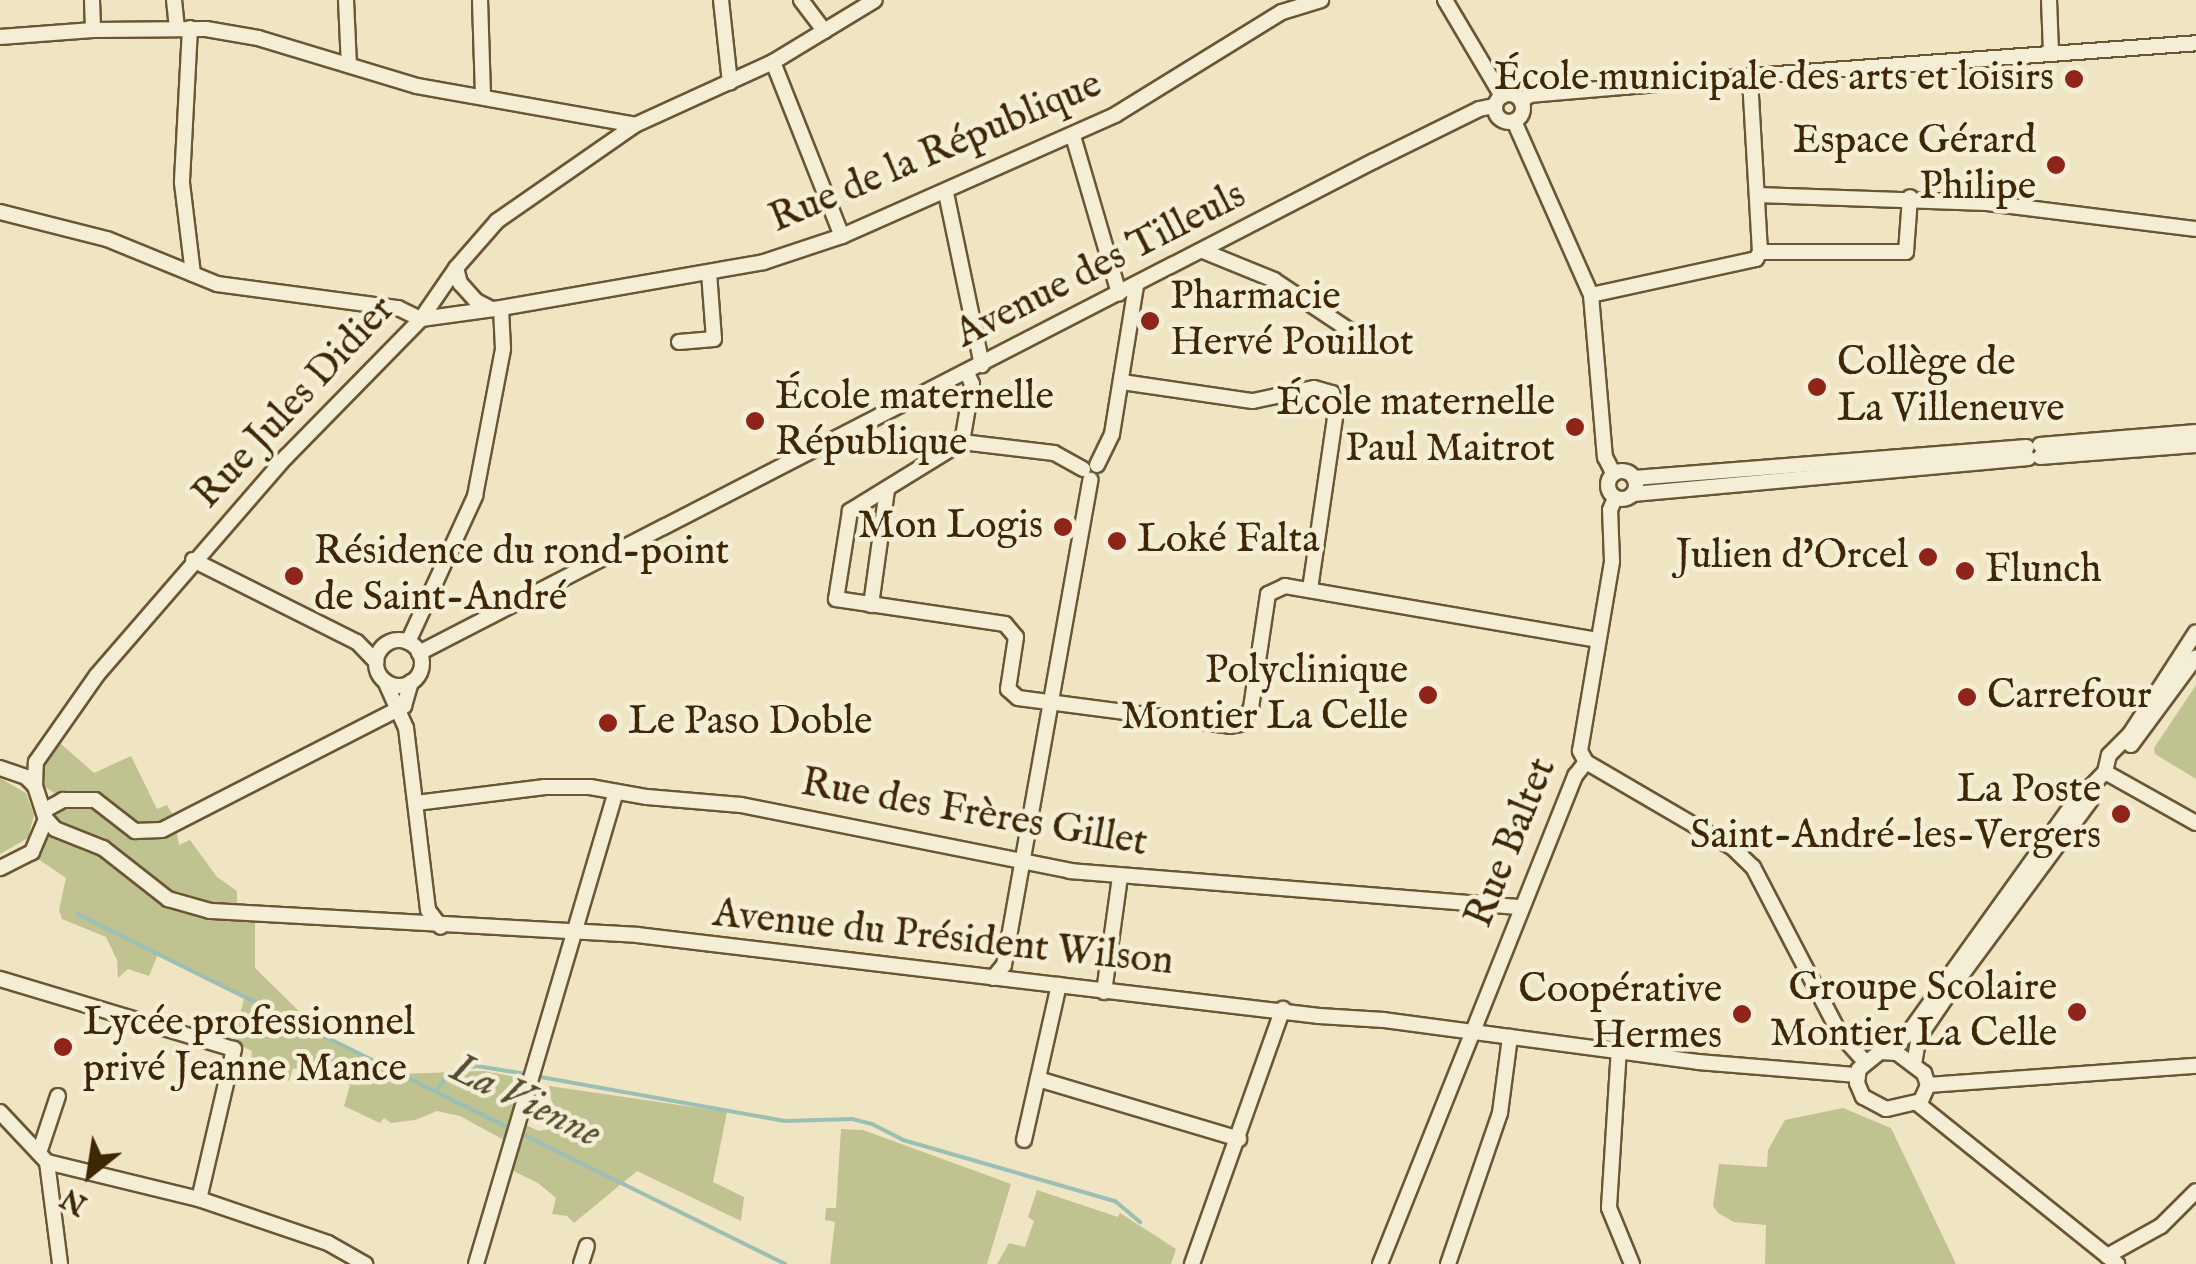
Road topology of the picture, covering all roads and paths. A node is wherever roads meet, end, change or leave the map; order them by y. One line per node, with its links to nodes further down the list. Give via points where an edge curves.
1 (92, 0): 12 (street)
2 (174, 0): 11 (street)
3 (346, 0): 18 (street)
4 (480, 0): 21 (street)
5 (721, 0): 20 (street)
6 (802, 0): 13 (street)
7 (875, 0): 13 (street, Rue Jules Didier)
8 (1321, 0): 26 (street, Rue de la République, via 1282,12)
9 (1446, 0): 23 (street)
10 (2049, 0): 16 (street)
11 (183, 27): 12 (street); 18 (street, via 258,38); 37 (street, via 182,183)
12 (93, 30): 14 (street)
13 (824, 31): 17 (street, Rue Jules Didier)
14 (0, 37)
15 (2196, 43): 16 (street)
16 (2051, 53): 19 (street)
17 (772, 62): 20 (street, Rue Jules Didier); 32 (street)
18 (349, 65): 21 (street, via 417,86)
19 (1750, 76): 22 (street); 28 (street)
20 (730, 82): 25 (street, Rue Jules Didier)
21 (483, 96): 25 (street)
22 (1526, 98): 23 (street, via 1510,94); 24 (street)
23 (1499, 101): 24 (street, via 1500,119); 33 (street, Avenue des Tilleuls)
24 (1514, 121): 40 (street)
25 (635, 125): 35 (street, Rue Jules Didier, via 497,221)
26 (1074, 136): 27 (street, Rue de la République); 39 (street)
27 (946, 193): 32 (street, Rue de la République); 45 (street)
28 (1757, 195): 29 (street); 34 (street)
29 (1910, 197): 31 (street); 34 (street, via 1906,252)
30 (0, 212): 37 (street, via 107,239)
31 (2196, 230)
32 (842, 236): 36 (street, Rue de la République)
33 (1203, 251): 38 (street, Avenue des Tilleuls); 44 (street, via 1274,280)
34 (1760, 252): 40 (street, via 1748,262)
35 (456, 268): 41 (street, via 476,301); 42 (street, Rue Jules Didier)
36 (709, 273): 41 (street, Rue de la République); 43 (street, via 714,339)
37 (200, 277): 42 (street, via 398,308)
38 (1136, 285): 39 (street, Avenue des Tilleuls); 47 (street)
39 (1119, 293): 45 (street, Avenue des Tilleuls)
40 (1591, 294): 53 (street, via 1605,457)
41 (497, 309): 42 (street, Rue de la République); 64 (street, via 503,349 475,496)
42 (421, 319): 58 (street, Rue Jules Didier)
43 (679, 342)
44 (1373, 346)
45 (982, 365): 46 (street, Avenue des Tilleuls)
46 (967, 372): 49 (street, via 972,384); 66 (street, Avenue des Tilleuls)
47 (1122, 382): 52 (street, via 1112,434); 59 (street, via 1253,401 1314,388 1332,393 1336,411)
48 (2196, 432): 51 (street)
49 (962, 442): 52 (street, via 1054,453); 55 (street)
50 (2196, 445): 51 (street)
51 (2034, 452): 54 (street); 56 (street)
52 (1090, 472): 71 (street)
53 (1613, 474): 54 (street, via 1622,470); 57 (street, via 1608,486)
54 (1634, 478): 56 (street)
55 (888, 489): 60 (street); 60 (street, via 850,511 836,599)
56 (1633, 494): 57 (street)
57 (1615, 498): 62 (street, Rue Baltet)
58 (193, 560): 63 (street); 73 (street, Rue Jules Didier, via 97,675)
59 (1310, 590): 62 (street); 71 (street, via 1285,586 1268,594 1251,708 1240,724)
60 (871, 605): 71 (street, via 1005,624 1016,636 1008,689 1018,698)
61 (2196, 632): 76 (street, via 2110,755)
62 (1597, 640): 74 (street, Rue Baltet, via 1580,752)
63 (357, 642): 65 (street); 68 (street)
64 (408, 642): 65 (street); 66 (street)
65 (388, 643): 68 (street)
66 (420, 653): 70 (street, via 421,669)
67 (2196, 657): 76 (street)
68 (376, 662): 69 (street)
69 (385, 681): 70 (street); 72 (street)
70 (411, 682): 72 (street, via 408,702)
71 (1054, 703): 82 (street)
72 (397, 710): 79 (street, via 406,728); 80 (street, via 148,834 95,800 63,800)
73 (36, 762): 75 (street); 77 (street)
74 (1586, 762): 85 (street, Rue Baltet, via 1574,776); 103 (street, via 1754,867)
75 (6, 769): 77 (street)
76 (2105, 772): 81 (street); 100 (street, via 2070,808 1905,1038); 101 (street, via 2048,864 1919,1037)
77 (36, 786): 80 (street)
78 (616, 792): 79 (street, Rue des Frères Gillet, via 568,785); 82 (street, Rue des Frères Gillet, via 741,805); 89 (street)
79 (416, 802): 86 (street)
80 (46, 815): 83 (street, via 32,852); 87 (street, Avenue du Président Wilson, via 56,829 104,848 182,905)
81 (2196, 823)
82 (1024, 861): 84 (street, Rue des Frères Gillet); 90 (street)
83 (0, 868)
84 (1120, 876): 85 (street, Rue des Frères Gillet); 95 (street)
85 (1522, 908): 97 (street, Rue Baltet)
86 (428, 910): 87 (street); 88 (street)
87 (418, 926): 88 (street, Avenue du Président Wilson)
88 (440, 926): 89 (street, Avenue du Président Wilson)
89 (575, 932): 92 (street, Avenue du Président Wilson); 118 (street)
90 (1004, 965): 92 (street); 93 (street)
91 (0, 978): 113 (street, via 234,1049)
92 (992, 978): 93 (street, Avenue du Président Wilson)
93 (1015, 981): 94 (street, Avenue du Président Wilson)
94 (1059, 985): 95 (street, Avenue du Président Wilson); 104 (street)
95 (1104, 992): 96 (street, Avenue du Président Wilson)
96 (1283, 1010): 97 (street, Avenue du Président Wilson); 109 (street)
97 (1473, 1032): 98 (street, Avenue du Président Wilson); 121 (street, Rue Baltet)
98 (1510, 1037): 99 (street, Avenue du Président Wilson); 122 (street, via 1500,1113)
99 (1619, 1048): 103 (street, Avenue du Président Wilson, via 1698,1062); 123 (street, via 1609,1208)
100 (1888, 1051): 101 (street); 103 (street)
101 (1914, 1064): 105 (street)
102 (2196, 1066): 105 (street)
103 (1861, 1068): 107 (street, via 1863,1097 1874,1106)
104 (1038, 1079): 109 (street); 110 (street)
105 (1928, 1085): 107 (street)
106 (58, 1096): 111 (street)
107 (1917, 1104): 115 (street)
108 (0, 1112): 111 (street)
109 (1239, 1139): 120 (street)
110 (1024, 1140)
111 (43, 1158): 113 (street); 117 (street)
112 (2196, 1191): 115 (street)
113 (199, 1199): 116 (street, via 328,1243)
114 (587, 1246): 119 (street)
115 (2112, 1260)
116 (358, 1262)
117 (60, 1264)
118 (476, 1264)
119 (581, 1264)
120 (1192, 1264)
121 (1380, 1264)
122 (1448, 1264)
123 (1632, 1264)

